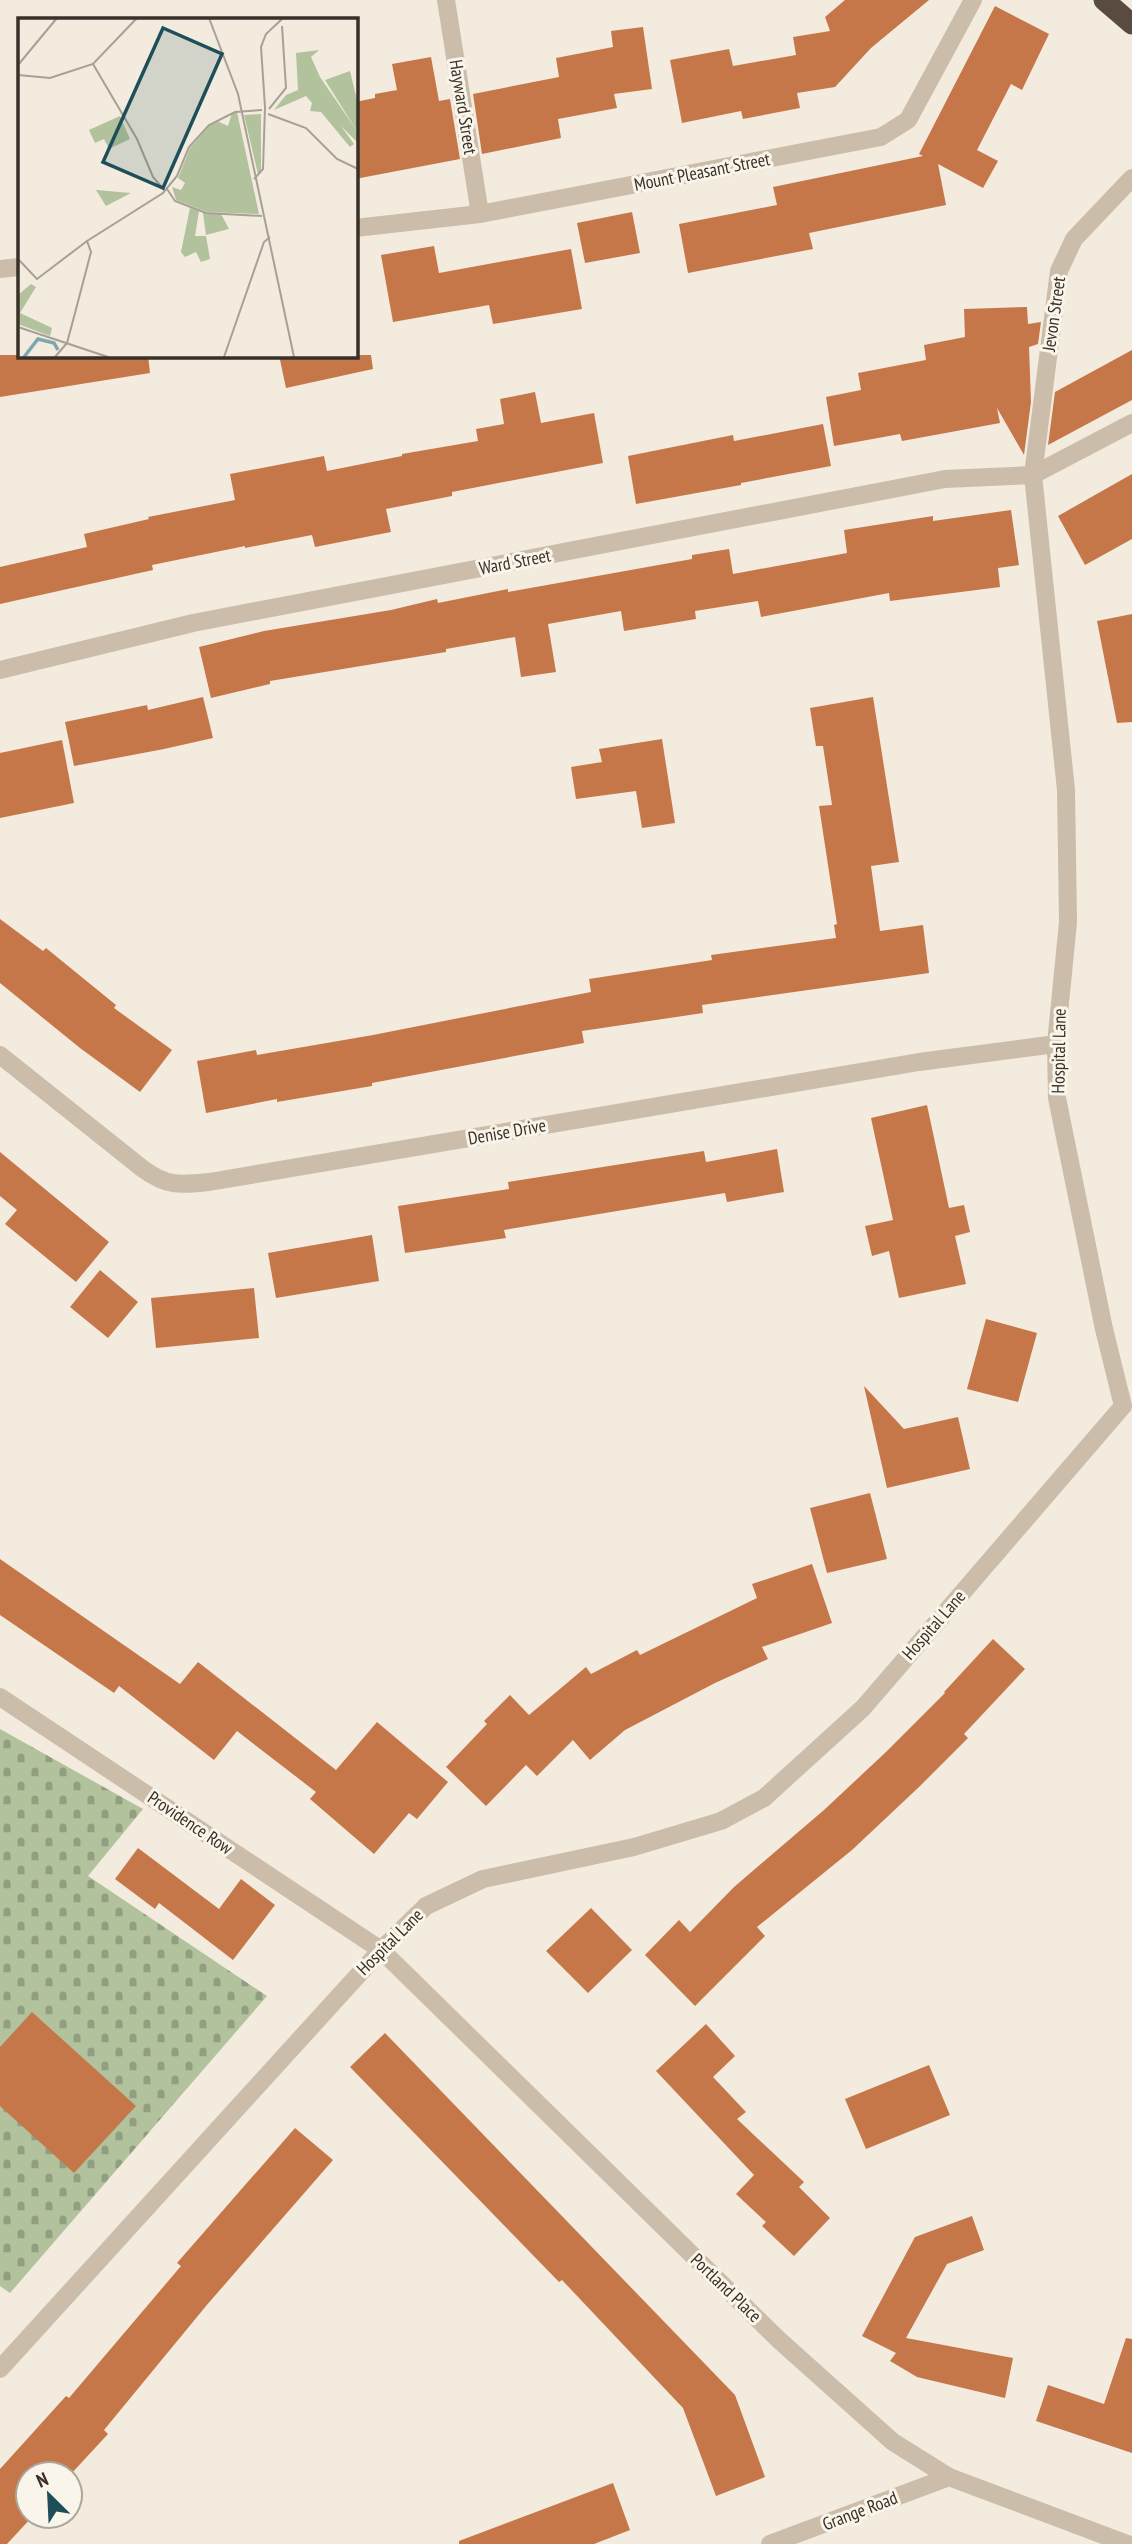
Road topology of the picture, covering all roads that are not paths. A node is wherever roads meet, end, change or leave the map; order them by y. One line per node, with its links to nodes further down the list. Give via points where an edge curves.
1 (446, 0): 6 (street, Hayward Street)
2 (972, 0): 6 (street, Mount Pleasant Street, via 908,120 881,137)
3 (1104, 0): 4 (highway)
4 (1132, 24)
5 (1132, 178): 11 (street, Jevon Street, via 1074,239 1059,271)
6 (480, 214): 7 (street, Mount Pleasant Street)
7 (357, 229)
8 (18, 267): 9 (street)
9 (0, 269)
10 (1132, 423): 11 (street)
11 (1034, 475): 12 (street, Ward Street, via 945,479 193,623); 13 (street, Hospital Lane, via 1066,790 1068,922)
12 (0, 670)
13 (1056, 1044): 14 (street, Denise Drive, via 919,1062 175,1186 150,1174); 15 (street, Hospital Lane, via 1057,1098 1104,1329)
14 (0, 1055)
15 (1127, 1404): 17 (street, Hospital Lane, via 863,1708 764,1798 721,1821 634,1847 483,1879 426,1906)
16 (0, 1697): 17 (street, Providence Row)
17 (381, 1950): 18 (street, Hospital Lane); 19 (street, Portland Place, via 779,2340 893,2442)
18 (0, 2369)
19 (949, 2477): 20 (street, Grange Road); 21 (street, Portland Place)
20 (770, 2544)
21 (1127, 2544)

